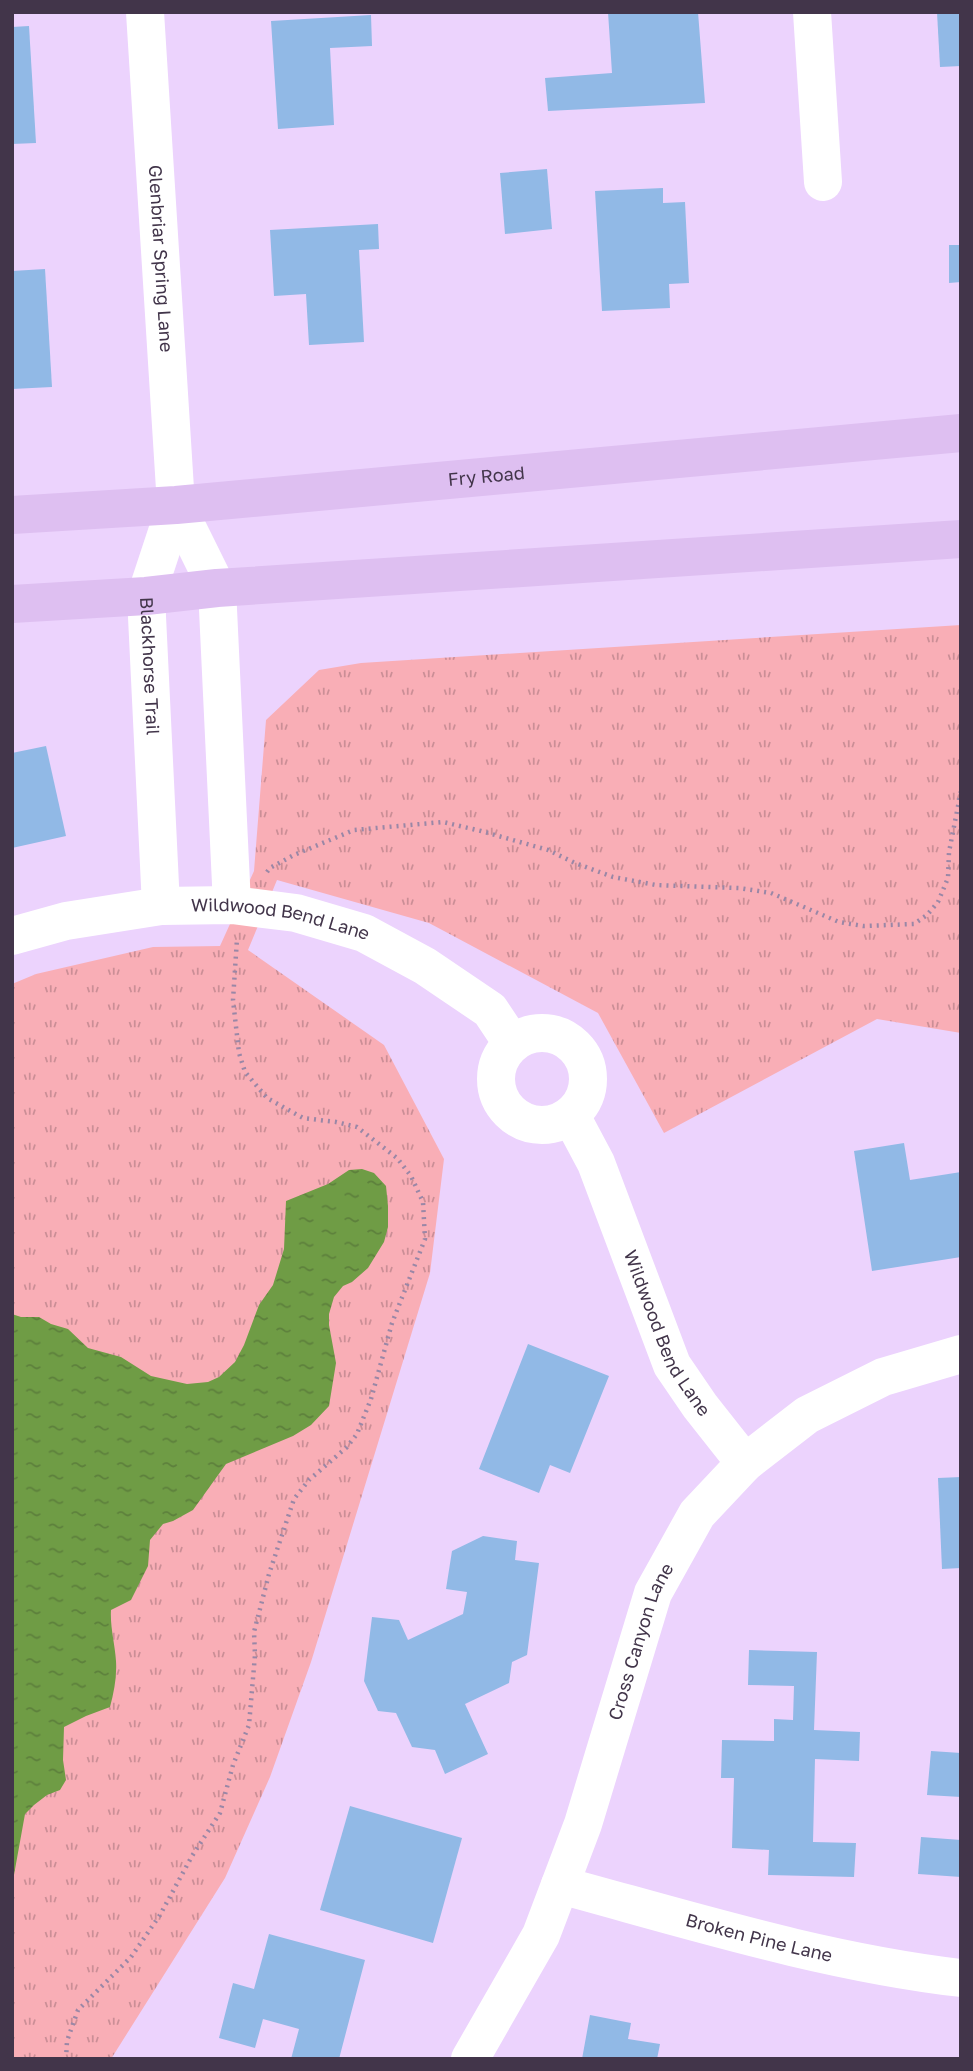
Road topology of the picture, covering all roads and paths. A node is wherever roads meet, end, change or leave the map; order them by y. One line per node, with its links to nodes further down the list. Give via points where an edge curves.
1 (145, 12): 5 (street, Glenbriar Spring Lane)
2 (812, 12): 3 (street)
3 (823, 182)
4 (961, 433): 5 (main road, Fry Road)
5 (176, 505): 6 (main road, Fry Road); 8 (street); 9 (street, Blackhorse Trail)
6 (12, 515)
7 (961, 539): 8 (main road)
8 (216, 588): 9 (main road); 13 (street)
9 (146, 596): 10 (main road); 12 (street, Blackhorse Trail)
10 (12, 604)
11 (961, 791): 13 (path, via 948,878 938,902 914,924 863,926 839,922 771,893 656,885 613,877 548,850 443,822 354,830 324,842 270,868)
12 (161, 906): 13 (street, Wildwood Bend Lane); 14 (street, Wildwood Bend Lane, via 65,921)
13 (237, 906): 15 (street, Wildwood Bend Lane, via 296,913 364,933 425,966 490,1010); 21 (path, via 233,1000 244,1072 267,1098 303,1118 357,1127 397,1158 424,1202 425,1239 357,1434 294,1499 254,1632 249,1725 220,1813 131,1957 78,2010)
14 (12, 936)
15 (512, 1044): 16 (street, via 496,1071 502,1104 536,1126); 16 (street, via 537,1033 554,1034 575,1047 586,1066 588,1082 585,1097)
16 (571, 1116): 18 (street, Wildwood Bend Lane, via 596,1163 672,1366)
17 (961, 1354): 18 (street, Cross Canyon Lane, via 861,1387 807,1415)
18 (745, 1463): 19 (street, Cross Canyon Lane, via 697,1514 653,1593)
19 (560, 1885): 20 (street, Broken Pine Lane, via 783,1946); 22 (street, Cross Canyon Lane, via 541,1935)
20 (961, 1978)
21 (66, 2059)
22 (470, 2059)

